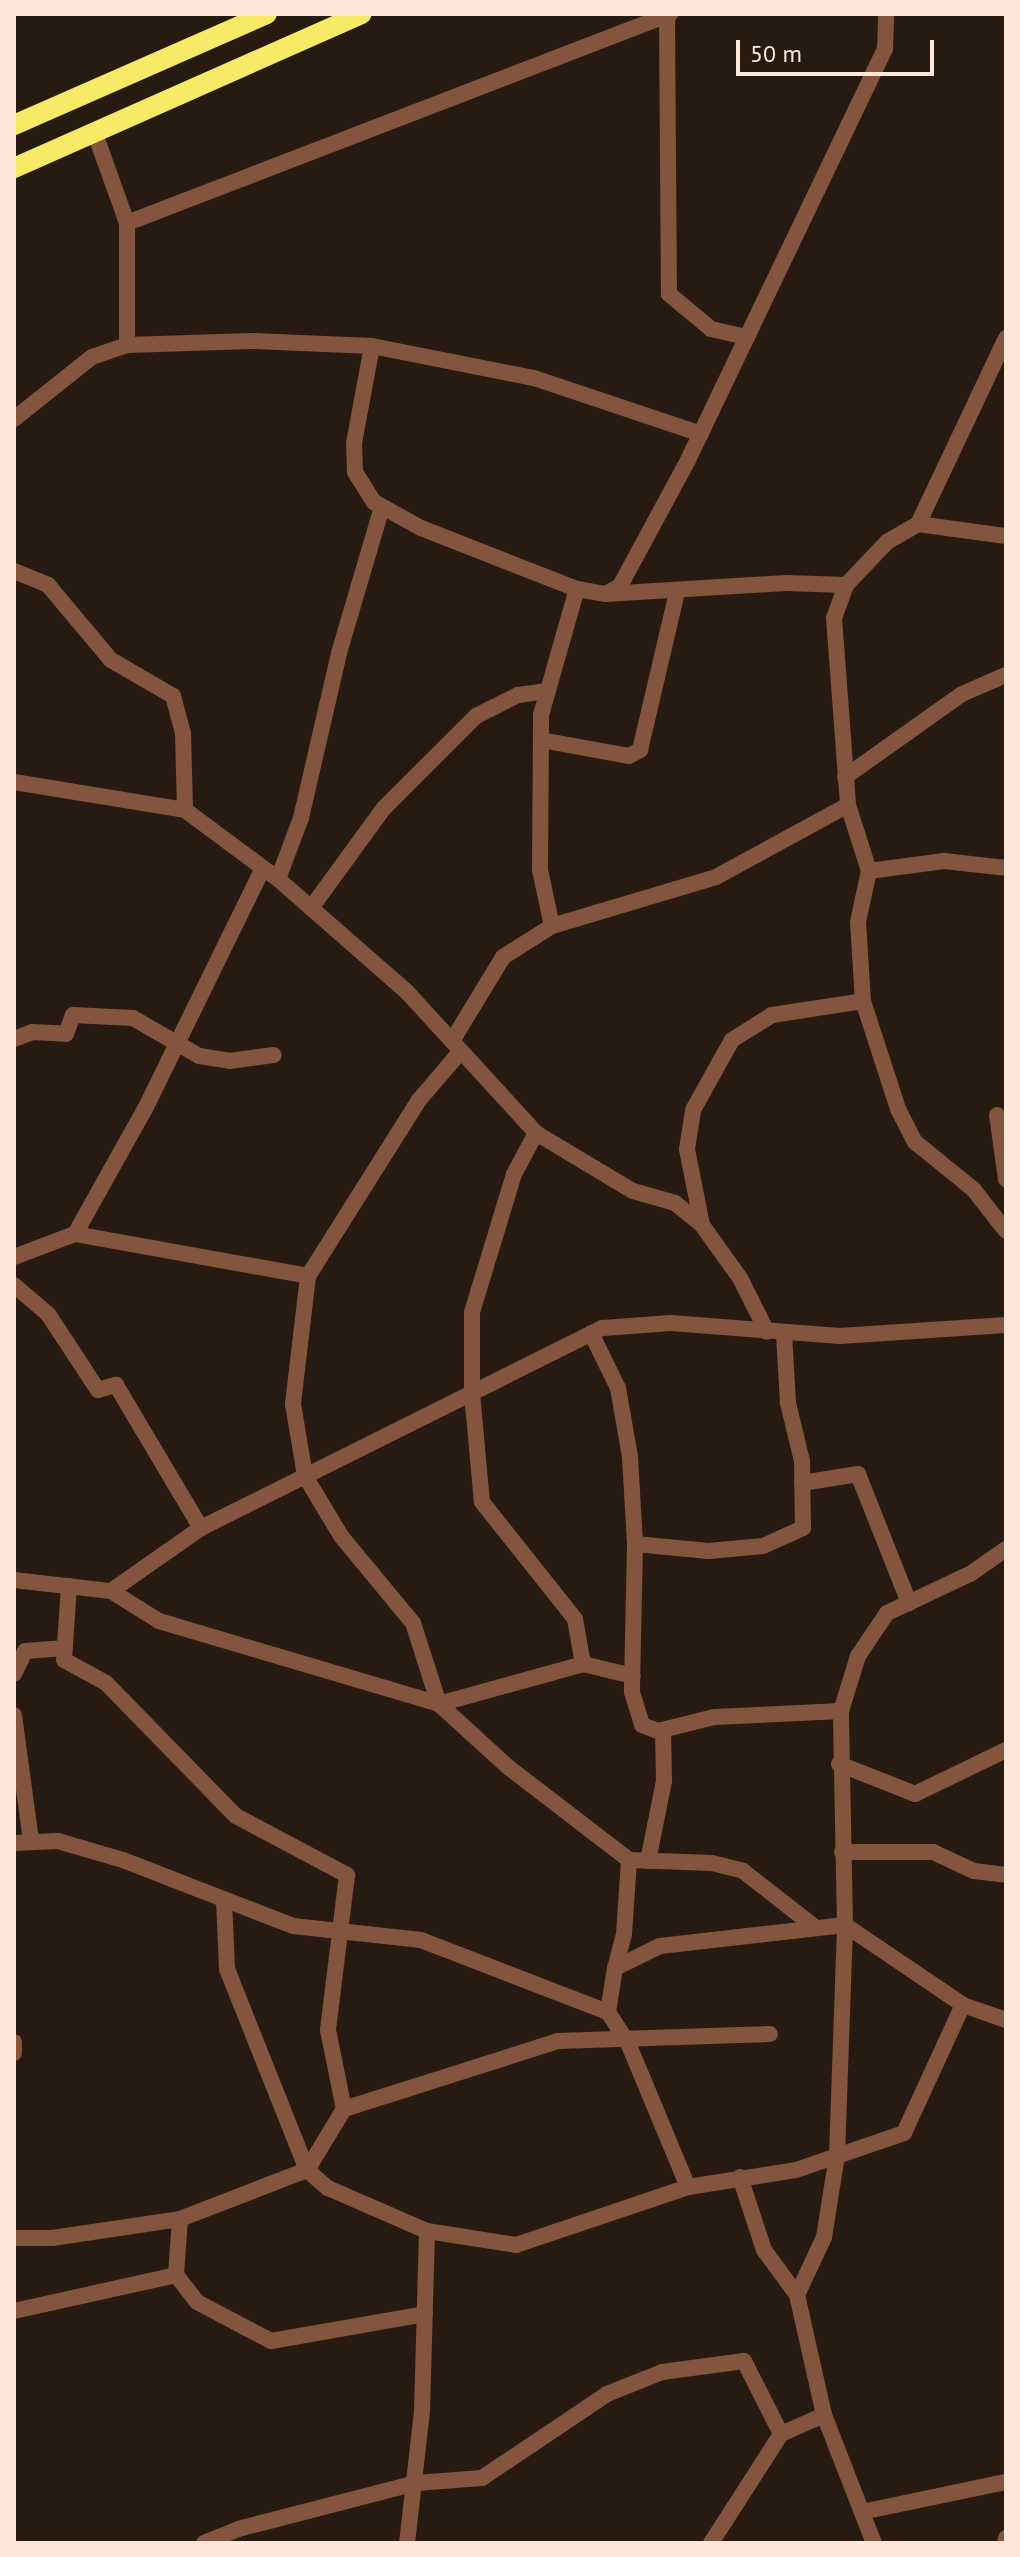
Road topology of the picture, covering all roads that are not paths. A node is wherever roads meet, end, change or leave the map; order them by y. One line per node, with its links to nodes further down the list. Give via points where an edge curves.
1 (267, 14): 5 (main road)
2 (361, 14): 6 (main road)
3 (668, 14): 8 (street); 9 (street, via 669,294 711,329)
4 (886, 14): 9 (street, via 885,49)
5 (14, 125)
6 (94, 131): 7 (main road); 8 (street)
7 (14, 168)
8 (127, 223): 11 (street)
9 (747, 337): 14 (street)
10 (1006, 338): 16 (street)
11 (127, 345): 12 (street, via 252,341); 13 (street, via 92,357)
12 (372, 346): 14 (street, via 534,378); 15 (street, via 354,443 355,472)
13 (14, 419)
14 (701, 434): 22 (street, via 620,586)
15 (382, 507): 20 (street, via 421,528); 33 (street, via 339,653 301,818)
16 (918, 524): 17 (street); 19 (street, via 887,542)
17 (1006, 536)
18 (14, 571): 29 (street, via 48,585 111,660 173,696 183,733)
19 (846, 585): 21 (street, via 786,583); 26 (street, via 834,618)
20 (577, 589): 22 (street); 24 (street)
21 (677, 592): 22 (street); 25 (street, via 640,750 629,756)
22 (606, 594)
23 (1006, 675): 26 (street, via 962,694)
24 (548, 691): 25 (street); 34 (street, via 518,695 476,716 384,808)
25 (541, 740): 35 (street, via 540,870)
26 (845, 777): 28 (street)
27 (14, 782): 29 (street)
28 (848, 805): 32 (street); 35 (street, via 716,877)
29 (185, 810): 30 (street)
30 (263, 868): 33 (street); 38 (street)
31 (1006, 868): 32 (street, via 944,861)
32 (869, 871): 36 (street, via 858,922)
33 (278, 879): 34 (street)
34 (311, 908): 39 (street, via 407,992)
35 (552, 926): 39 (street, via 503,957)
36 (863, 1001): 44 (street, via 772,1015 732,1040 693,1110 687,1149); 45 (street, via 898,1109 915,1142 973,1189)
37 (14, 1039): 38 (street, via 32,1032 66,1034 73,1015 133,1018)
38 (177, 1041): 40 (street, via 199,1056 229,1061); 46 (street)
39 (457, 1046): 42 (street); 48 (street)
40 (274, 1055)
41 (997, 1115): 43 (street)
42 (536, 1133): 44 (street, via 633,1191 675,1203); 53 (street, via 514,1174 472,1312)
43 (1006, 1179)
44 (702, 1225): 52 (street)
45 (1006, 1231)
46 (75, 1234): 47 (street); 48 (street)
47 (14, 1257)
48 (308, 1276): 54 (street, via 293,1404)
49 (14, 1285): 56 (street, via 48,1314 98,1390 116,1385)
50 (1006, 1325): 52 (street, via 840,1336)
51 (591, 1333): 52 (street, via 671,1323); 53 (street); 57 (street, via 618,1388 630,1457)
52 (776, 1333): 55 (street)
53 (472, 1393): 54 (street); 64 (street, via 482,1502 575,1619)
54 (305, 1476): 56 (street); 67 (street, via 341,1536 413,1623)
55 (802, 1483): 57 (street, via 803,1528 763,1546 709,1551); 62 (street, via 858,1474)
56 (201, 1528): 61 (street)
57 (635, 1544): 66 (street)
58 (1006, 1549): 62 (street, via 970,1574)
59 (14, 1580): 60 (street)
60 (69, 1586): 61 (street); 63 (street)
61 (111, 1591): 67 (street, via 159,1621)
62 (909, 1603): 68 (street, via 887,1613 858,1656)
63 (65, 1648): 65 (street, via 25,1651); 81 (street, via 64,1660 106,1683 236,1816 347,1875)
64 (583, 1664): 66 (street); 67 (street)
65 (14, 1674)
66 (633, 1676): 70 (street, via 642,1725)
67 (439, 1704): 75 (street, via 508,1767)
68 (841, 1711): 70 (street, via 714,1717); 72 (street)
69 (14, 1715): 73 (street)
70 (663, 1730): 76 (street, via 664,1781)
71 (1006, 1750): 72 (street, via 915,1794)
72 (839, 1764): 74 (street)
73 (22, 1842): 78 (street, via 58,1841)
74 (842, 1852): 77 (street, via 933,1852 974,1871); 80 (street)
75 (629, 1860): 76 (street); 82 (street, via 624,1934)
76 (648, 1861): 79 (street, via 712,1863 743,1871)
77 (1006, 1875)
78 (224, 1900): 81 (street, via 293,1926); 92 (street, via 227,1969)
79 (812, 1925): 80 (street); 82 (street, via 660,1946)
80 (845, 1925): 83 (street); 91 (street)
81 (344, 1933): 84 (street, via 421,1940); 90 (street, via 328,2030)
82 (615, 1968): 84 (street)
83 (963, 2005): 85 (street); 91 (street, via 904,2133)
84 (608, 2012): 88 (street)
85 (1006, 2020)
86 (770, 2034): 88 (street)
87 (14, 2042): 89 (street)
88 (628, 2043): 90 (street, via 558,2041); 94 (street)
89 (14, 2053)
90 (344, 2109): 92 (street)
91 (837, 2156): 93 (street, via 796,2170); 99 (street, via 824,2237)
92 (307, 2170): 95 (street); 96 (street, via 328,2188)
93 (740, 2177): 94 (street); 99 (street, via 764,2250)
94 (688, 2187): 96 (street, via 516,2245)
95 (180, 2219): 97 (street, via 52,2238); 98 (street)
96 (427, 2231): 101 (street)
97 (14, 2238)
98 (176, 2275): 100 (street); 101 (street, via 197,2302 271,2341)
99 (797, 2295): 102 (street)
100 (14, 2311)
101 (425, 2314): 105 (street)
102 (824, 2415): 103 (street); 106 (street)
103 (781, 2434): 105 (street, via 744,2361 662,2372 607,2394 482,2478); 109 (street)
104 (1006, 2482): 106 (street)
105 (416, 2483): 107 (street, via 238,2529); 108 (street)
106 (862, 2512): 110 (street)
107 (204, 2543)
108 (407, 2543)
109 (711, 2543)
110 (874, 2543)

